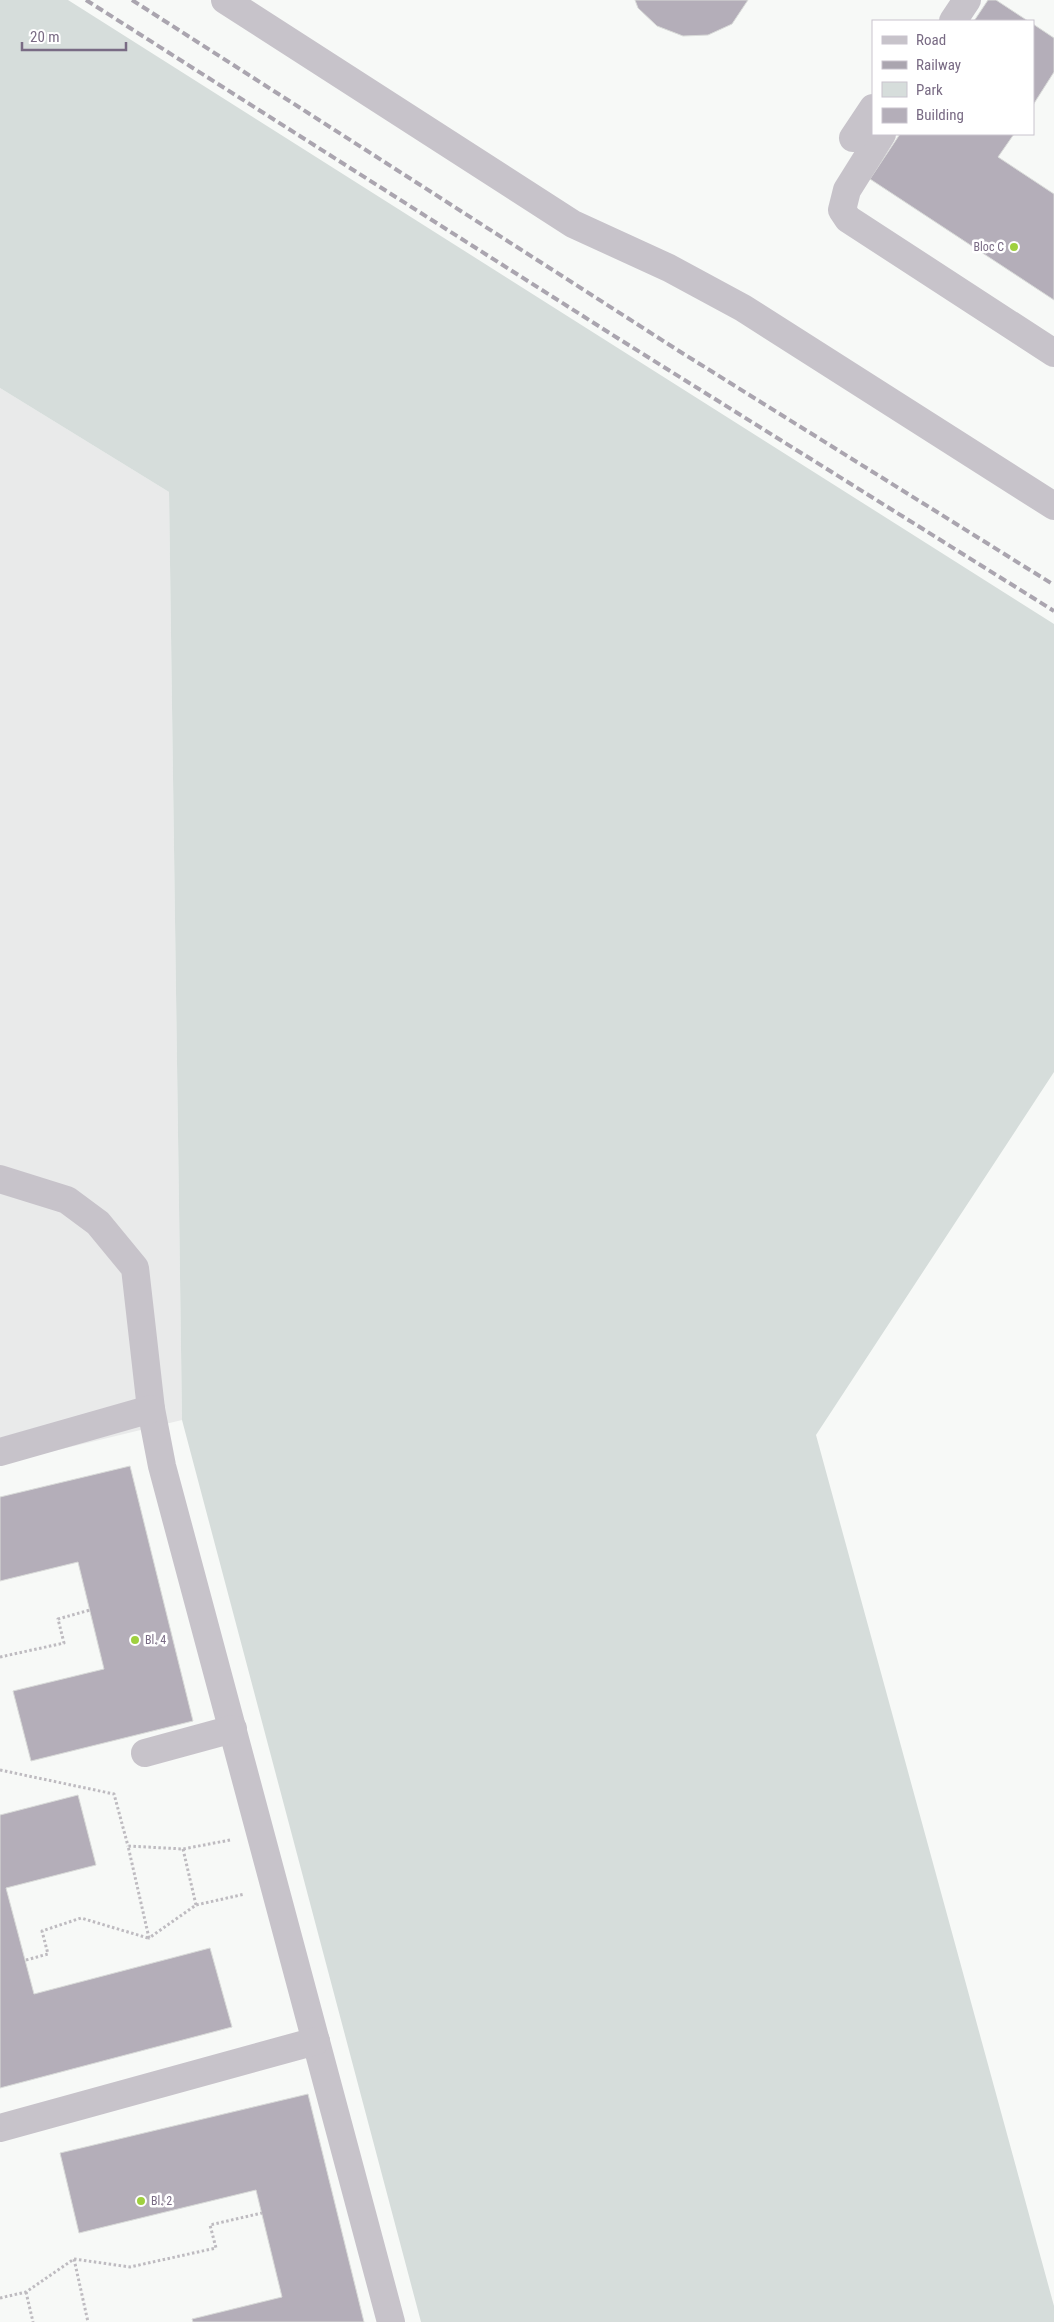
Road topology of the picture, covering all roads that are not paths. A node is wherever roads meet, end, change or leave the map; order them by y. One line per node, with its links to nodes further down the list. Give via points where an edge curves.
1 (225, 0): 8 (street, via 573,224 669,268 743,308)
2 (967, 0): 3 (street)
3 (954, 20)
4 (872, 110): 6 (street)
5 (881, 135): 7 (street, via 847,190 842,210 848,219)
6 (853, 138)
7 (1054, 353)
8 (1054, 506)
9 (0, 1179): 10 (street, via 67,1200 98,1223 135,1268)
10 (151, 1409): 11 (street); 12 (street, via 162,1466)
11 (0, 1452)
12 (233, 1728): 13 (street); 14 (street)
13 (145, 1753)
14 (316, 2041): 15 (street); 16 (street)
15 (0, 2128)
16 (391, 2322)

